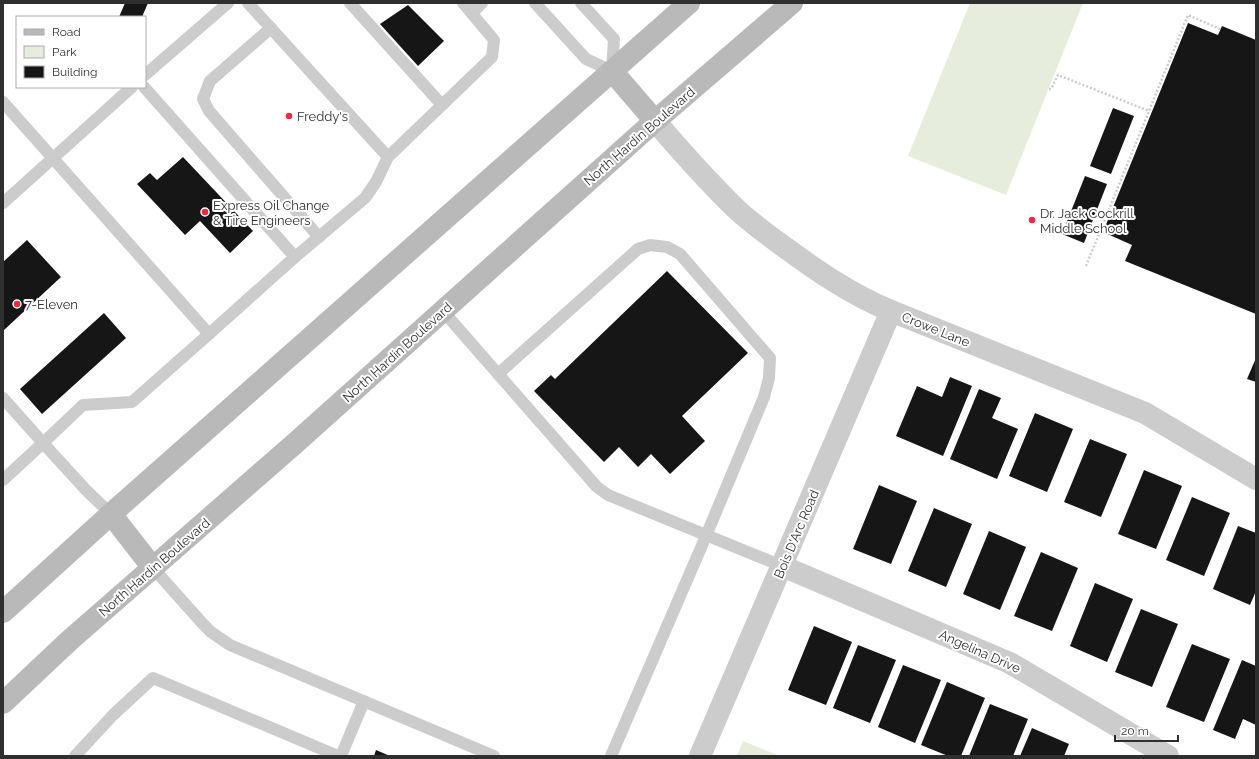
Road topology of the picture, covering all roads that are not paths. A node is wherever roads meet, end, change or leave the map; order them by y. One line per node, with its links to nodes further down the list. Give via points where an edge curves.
1 (228, 3): 13 (lane)
2 (248, 3): 11 (lane)
3 (350, 3): 17 (lane)
4 (463, 3): 10 (lane)
5 (482, 3): 10 (lane)
6 (536, 3): 12 (lane, via 586,59)
7 (581, 3): 12 (lane, via 614,39)
8 (689, 3): 12 (main road)
9 (792, 3): 18 (main road, North Hardin Boulevard)
10 (472, 12): 17 (lane, via 494,40 492,57)
11 (271, 28): 19 (lane); 22 (lane, via 210,81 203,99 209,111)
12 (612, 71): 18 (main road); 32 (main road)
13 (146, 74)
14 (131, 88): 20 (lane)
15 (145, 88): 23 (lane)
16 (3, 102): 20 (lane)
17 (442, 105): 19 (lane)
18 (655, 121): 24 (main road, North Hardin Boulevard); 25 (street, Crowe Lane, via 732,204 763,231 844,288)
19 (388, 157): 22 (lane, via 365,198)
20 (52, 158): 21 (lane); 26 (lane)
21 (3, 203)
22 (319, 237): 23 (lane)
23 (296, 257): 26 (lane)
24 (443, 311): 27 (lane); 35 (main road, North Hardin Boulevard)
25 (891, 311): 30 (street, Crowe Lane, via 1145,413); 34 (street, Bois D'Arc Road)
26 (209, 334): 29 (lane, via 132,402 83,405)
27 (498, 374): 33 (lane, via 597,487 608,495); 33 (lane, via 638,249 650,245 667,248 680,254 770,358 769,378 764,396)
28 (3, 398): 29 (lane)
29 (43, 443): 31 (lane); 32 (lane)
30 (1256, 479)
31 (3, 480)
32 (111, 514): 35 (main road); 36 (main road)
33 (706, 536): 34 (lane); 43 (lane)
34 (782, 566): 44 (street, Bois D'Arc Road); 45 (street, Angelina Drive, via 1010,663)
35 (153, 568): 37 (lane, via 203,624 230,645); 38 (main road, North Hardin Boulevard, via 70,640)
36 (3, 612)
37 (364, 701): 41 (lane); 42 (lane)
38 (3, 703)
39 (75, 756): 40 (lane, via 113,715 153,678)
40 (338, 756)
41 (341, 756)
42 (494, 756)
43 (611, 756)
44 (700, 756)
45 (1168, 756)

